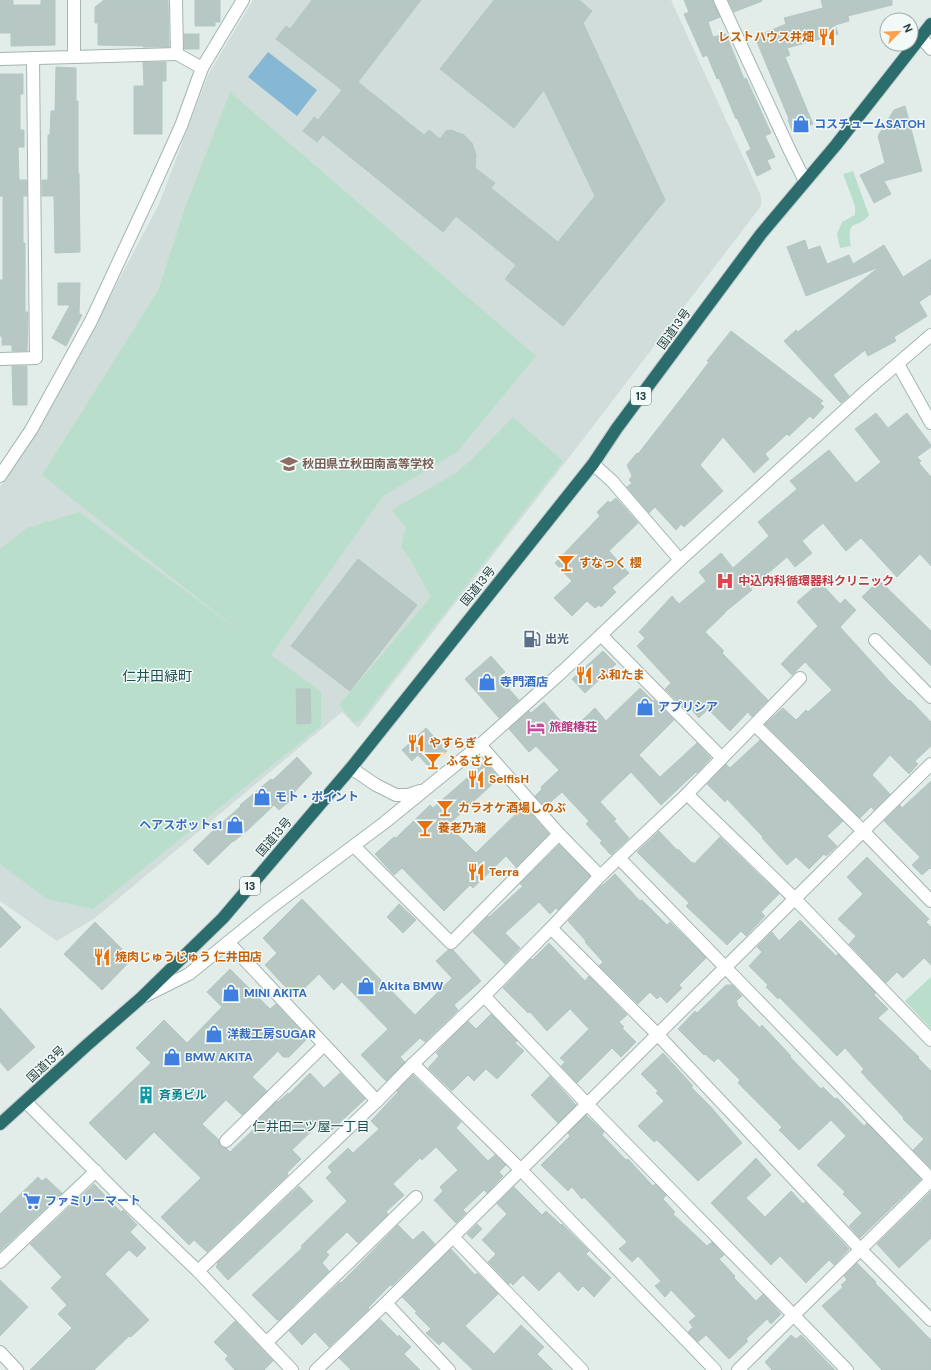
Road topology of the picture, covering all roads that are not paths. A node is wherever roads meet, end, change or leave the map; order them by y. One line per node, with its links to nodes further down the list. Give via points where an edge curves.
1 (74, 0): 9 (street)
2 (176, 0): 8 (street)
3 (243, 0): 12 (street)
4 (720, 0): 13 (street)
5 (931, 24): 6 (highway, 国道13号 / 13)
6 (921, 37): 7 (street); 13 (highway, 国道13号 / 13)
7 (931, 49)
8 (177, 54): 9 (street); 12 (street)
9 (74, 57): 10 (street)
10 (33, 58): 11 (street); 15 (street, via 36,358)
11 (0, 59)
12 (202, 68): 19 (street, via 181,126 91,321 31,430)
13 (805, 181): 18 (highway, 国道13号 / 13, via 756,240)
14 (931, 335): 16 (street)
15 (0, 359)
16 (898, 364): 17 (street); 20 (street)
17 (931, 423)
18 (593, 464): 20 (street, via 612,481); 29 (highway, 国道13号 / 13)
19 (0, 476)
20 (680, 560): 21 (street)
21 (601, 635): 26 (street); 27 (street)
22 (875, 640): 24 (street)
23 (800, 678): 25 (street)
24 (931, 698)
25 (755, 725): 27 (street); 32 (street)
26 (480, 746): 30 (street); 33 (street)
27 (722, 758): 31 (street)
28 (930, 767): 32 (street)
29 (351, 768): 30 (street, via 396,795 408,795); 43 (highway, 国道13号 / 13, via 223,918)
30 (425, 789): 34 (street)
31 (687, 794): 35 (street); 37 (street)
32 (863, 831): 37 (street); 38 (street)
33 (559, 834): 34 (street, via 451,943); 36 (street)
34 (354, 846): 40 (street)
35 (619, 858): 36 (street); 41 (street)
36 (600, 876): 39 (street)
37 (795, 899): 41 (street); 45 (street)
38 (931, 901)
39 (550, 928): 42 (street); 44 (street)
40 (228, 942): 43 (street, via 189,974); 46 (street)
41 (725, 968): 44 (street); 55 (street)
42 (484, 996): 47 (street); 50 (street)
43 (141, 998): 49 (highway, 国道13号 / 13)
44 (658, 1034): 50 (street); 58 (street)
45 (931, 1040)
46 (324, 1045): 48 (street); 52 (street)
47 (413, 1064): 48 (street); 53 (street)
48 (377, 1101): 60 (street)
49 (26, 1102): 51 (highway, 国道13号 / 13); 54 (street)
50 (587, 1104): 53 (street); 62 (street)
51 (0, 1124)
52 (226, 1141)
53 (521, 1170): 57 (street); 71 (street)
54 (96, 1171): 59 (street); 60 (street)
55 (931, 1179): 58 (street)
56 (416, 1196): 64 (street)
57 (453, 1237): 61 (street); 70 (street)
58 (860, 1249): 62 (street); 63 (street)
59 (0, 1262)
60 (198, 1271): 64 (street)
61 (386, 1303): 68 (street); 69 (street)
62 (793, 1316): 72 (street); 73 (street)
63 (931, 1320)
64 (267, 1342): 67 (street)
65 (0, 1352): 66 (street)
66 (18, 1370)
67 (292, 1370)
68 (316, 1370)
69 (449, 1370)
70 (582, 1370)
71 (715, 1370)
72 (738, 1370)
73 (847, 1370)

